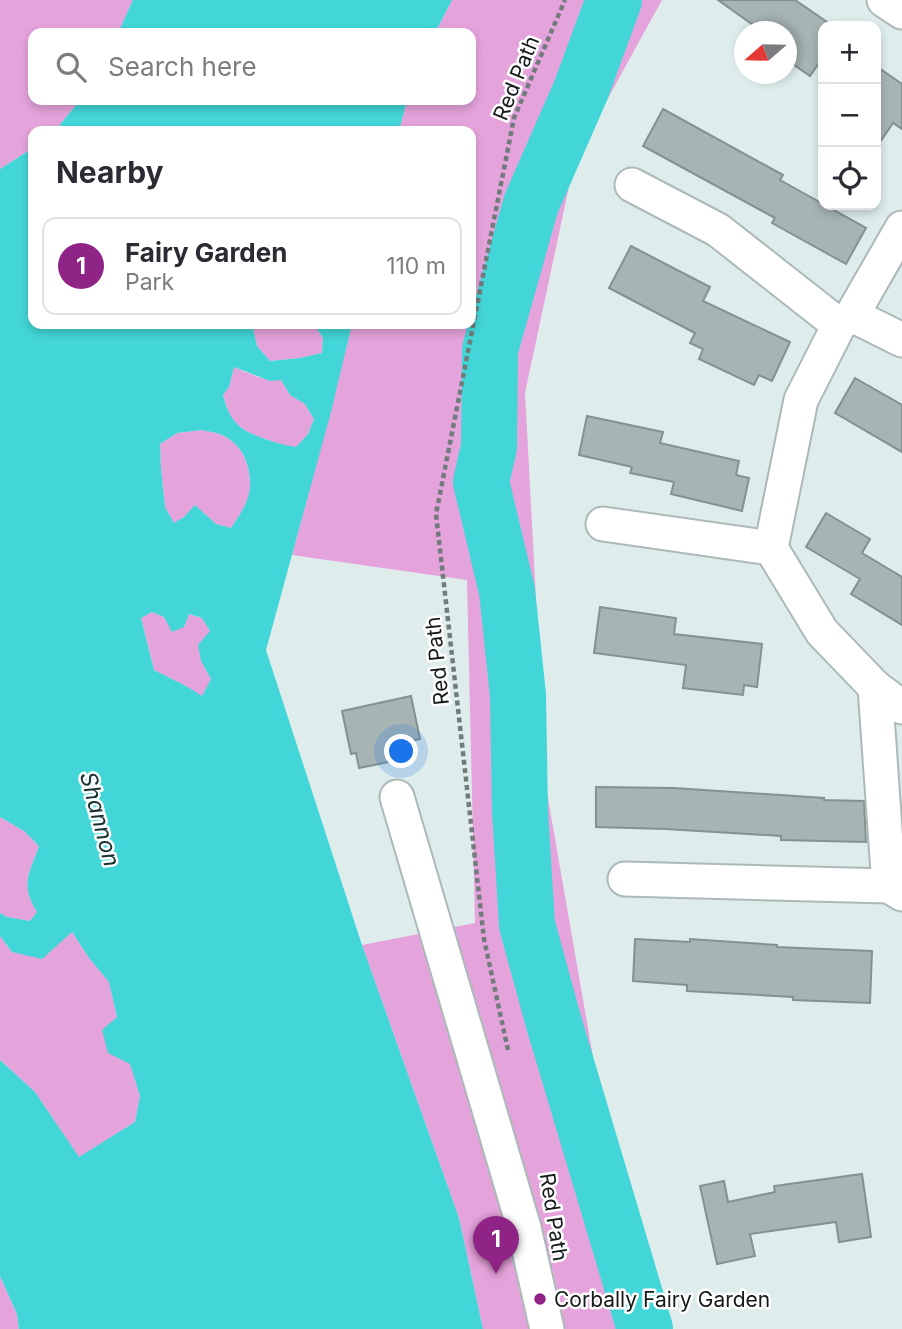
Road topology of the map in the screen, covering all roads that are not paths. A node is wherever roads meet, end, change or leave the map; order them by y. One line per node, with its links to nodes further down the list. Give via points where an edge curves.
1 (884, 0): 2 (street)
2 (902, 12)
3 (632, 185): 5 (street, via 718,230)
4 (902, 228): 5 (street)
5 (846, 320): 6 (street); 8 (street, via 801,400)
6 (902, 340)
7 (603, 524): 8 (street)
8 (771, 548): 9 (street, via 822,632)
9 (875, 687): 10 (street); 13 (street)
10 (902, 707)
11 (397, 797): 14 (street, via 524,1228)
12 (625, 879): 13 (street)
13 (895, 890)
14 (547, 1329)

